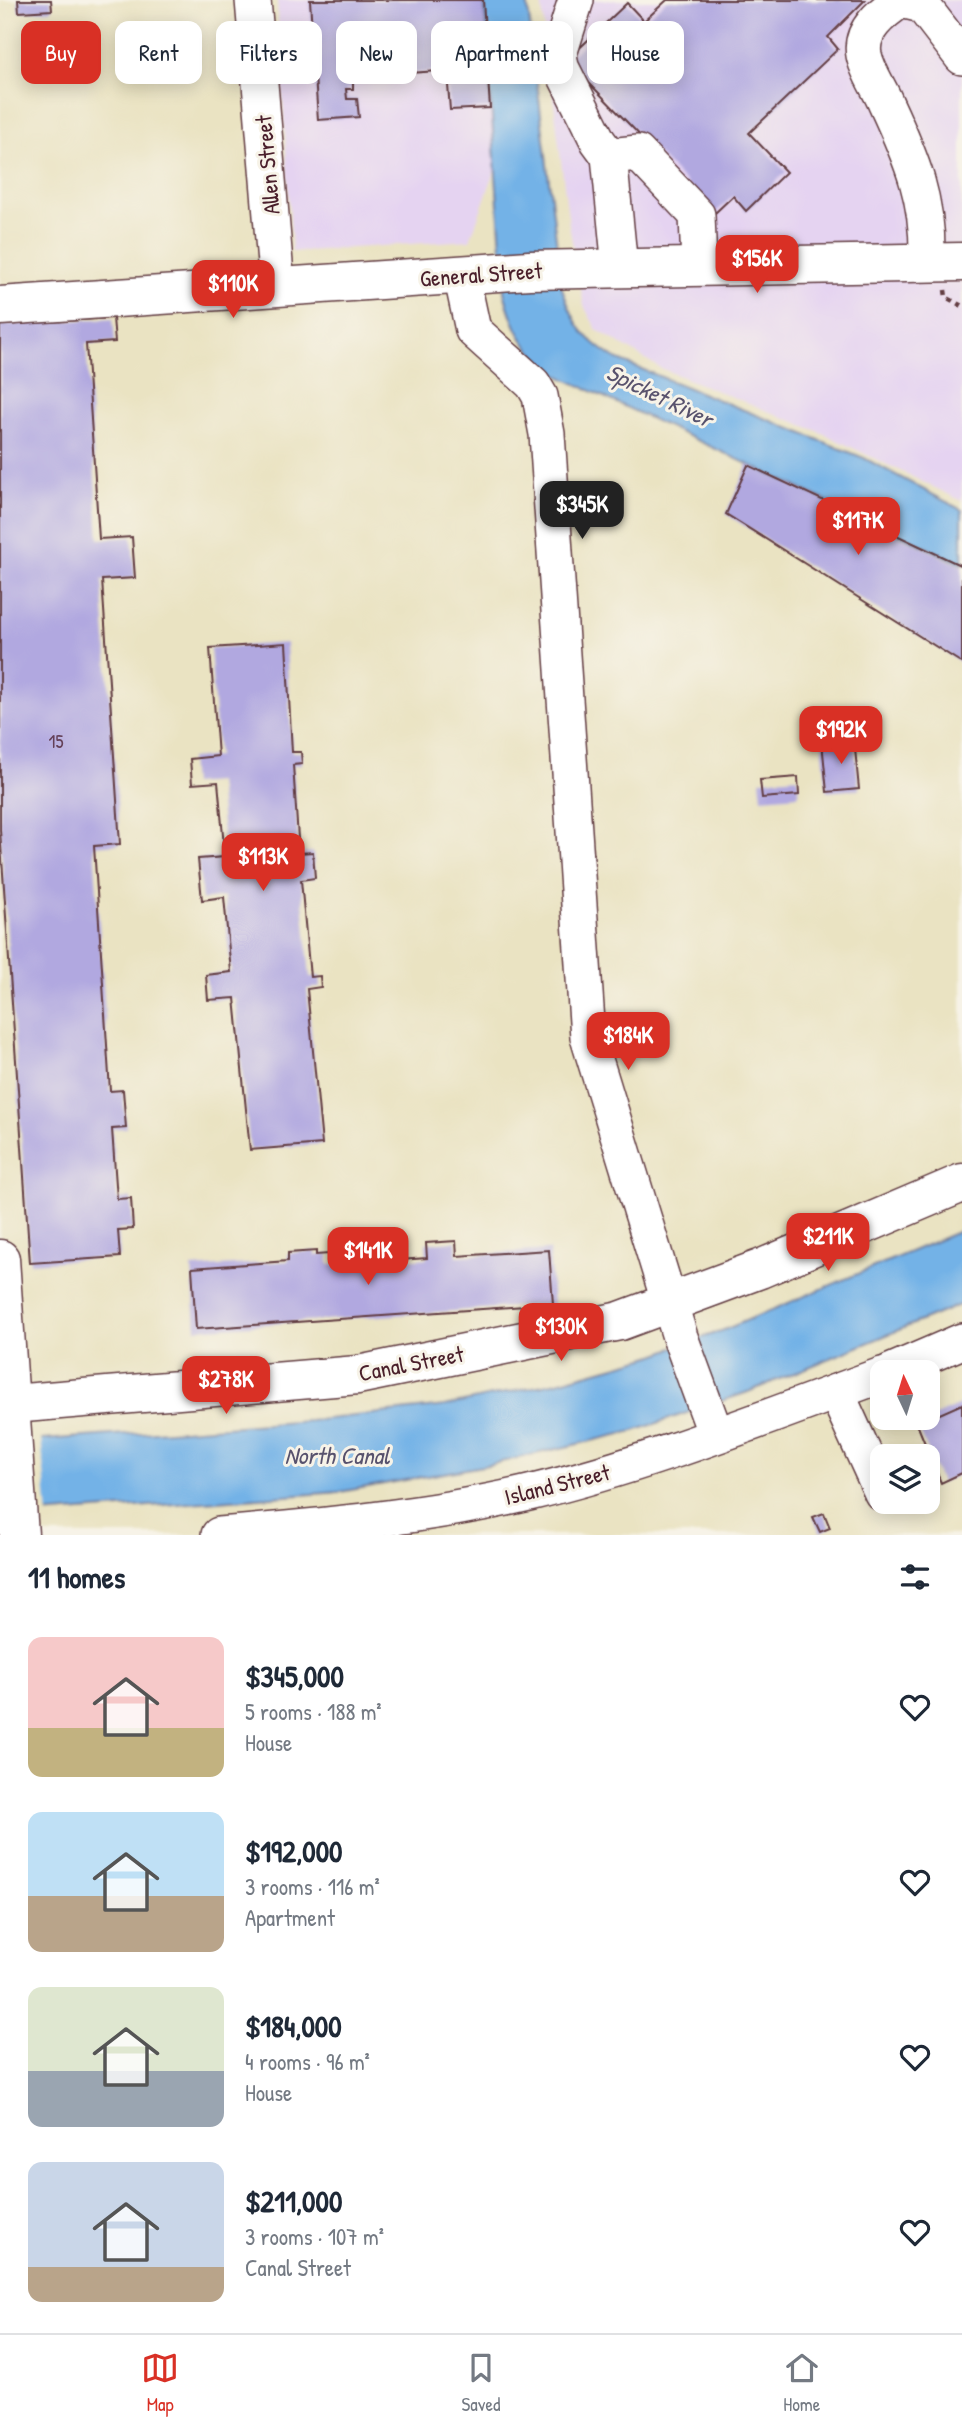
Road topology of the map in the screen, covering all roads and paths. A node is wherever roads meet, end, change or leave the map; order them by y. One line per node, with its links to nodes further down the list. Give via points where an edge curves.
1 (253, 0): 9 (street, Allen Street)
2 (576, 0): 4 (street, via 559,54 561,67)
3 (962, 58): 5 (street, via 922,5 901,0 879,15 868,33 864,54 911,158 924,195 928,227)
4 (609, 156): 6 (street, via 638,153 697,215); 7 (street)
5 (945, 262): 6 (main road, General Street)
6 (699, 267): 7 (main road, General Street)
7 (603, 268): 8 (main road, General Street)
8 (470, 274): 9 (main road, General Street); 13 (street, via 472,330 533,384 540,396 548,448 587,1037)
9 (277, 287): 10 (main road, General Street)
10 (0, 306)
11 (962, 1183): 13 (main road, Canal Street, via 760,1269)
12 (0, 1259): 18 (main road)
13 (674, 1319): 18 (main road, Canal Street, via 620,1321 358,1375); 19 (street)
14 (962, 1341): 15 (street)
15 (918, 1360)
16 (870, 1379): 17 (street, Island Street)
17 (836, 1392): 19 (street, Island Street); 20 (street)
18 (7, 1416): 22 (main road)
19 (711, 1423): 21 (street, Island Street, via 643,1461 529,1493)
20 (870, 1467)
21 (361, 1529): 23 (street, Island Street)
22 (19, 1531)
23 (219, 1535)

